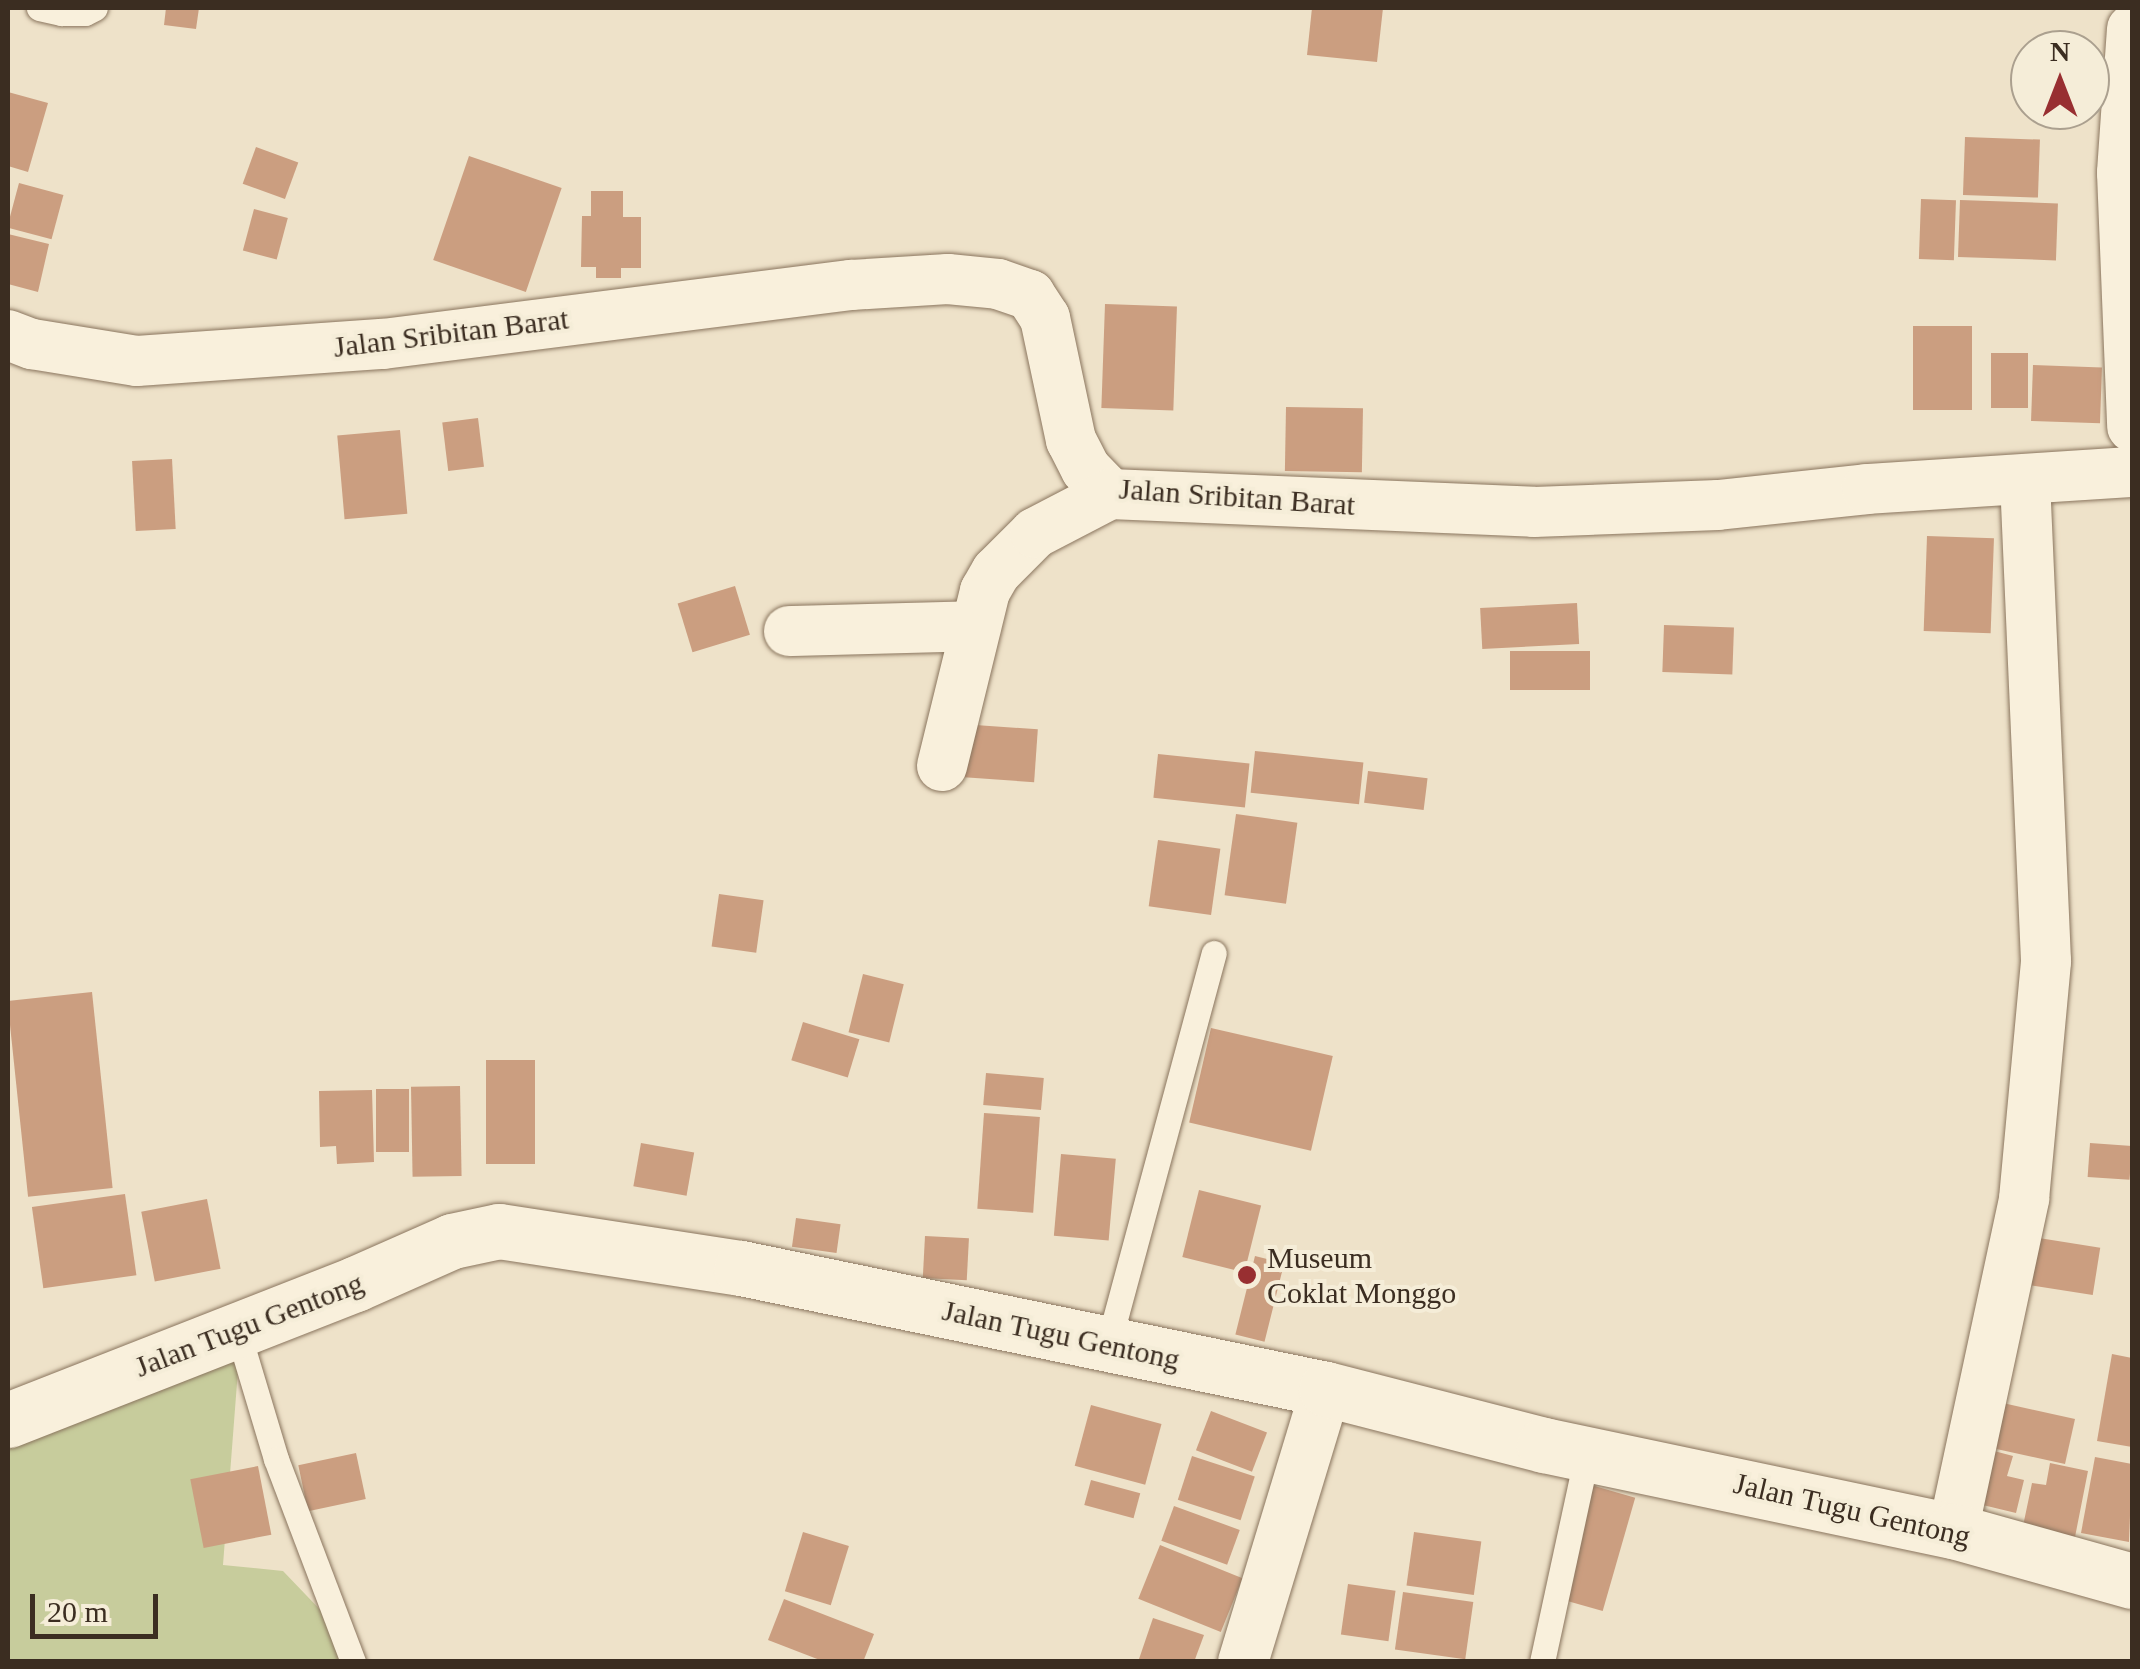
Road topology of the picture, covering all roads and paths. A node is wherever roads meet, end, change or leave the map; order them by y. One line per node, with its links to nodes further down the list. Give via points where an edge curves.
1 (39, 8): 2 (lane)
2 (95, 8)
3 (2132, 30): 5 (street, via 2122,173)
4 (8, 335): 8 (street, Jalan Sribitan Barat, via 137,361 383,344 852,285 998,284 1030,295 1045,318 1071,440)
5 (2132, 427)
6 (2132, 472): 7 (street, Jalan Sribitan Barat)
7 (2025, 481): 8 (street, Jalan Sribitan Barat, via 1534,512); 18 (street, via 2046,961 2024,1199)
8 (1110, 494): 9 (street, via 1034,533 996,572)
9 (976, 626): 10 (street); 11 (street)
10 (789, 631)
11 (942, 766)
12 (1214, 953): 14 (lane)
13 (236, 1329): 14 (main road, Jalan Tugu Gentong, via 452,1240 499,1230 742,1268); 16 (main road, Jalan Tugu Gentong); 20 (lane, via 276,1459)
14 (1108, 1345): 15 (main road, Jalan Tugu Gentong)
15 (1326, 1389): 17 (main road, Jalan Tugu Gentong); 21 (street)
16 (8, 1420)
17 (1587, 1453): 18 (main road, Jalan Tugu Gentong); 22 (lane)
18 (1953, 1531): 19 (main road, Jalan Tugu Gentong)
19 (2132, 1581)
20 (353, 1662)
21 (1243, 1662)
22 (1542, 1662)

